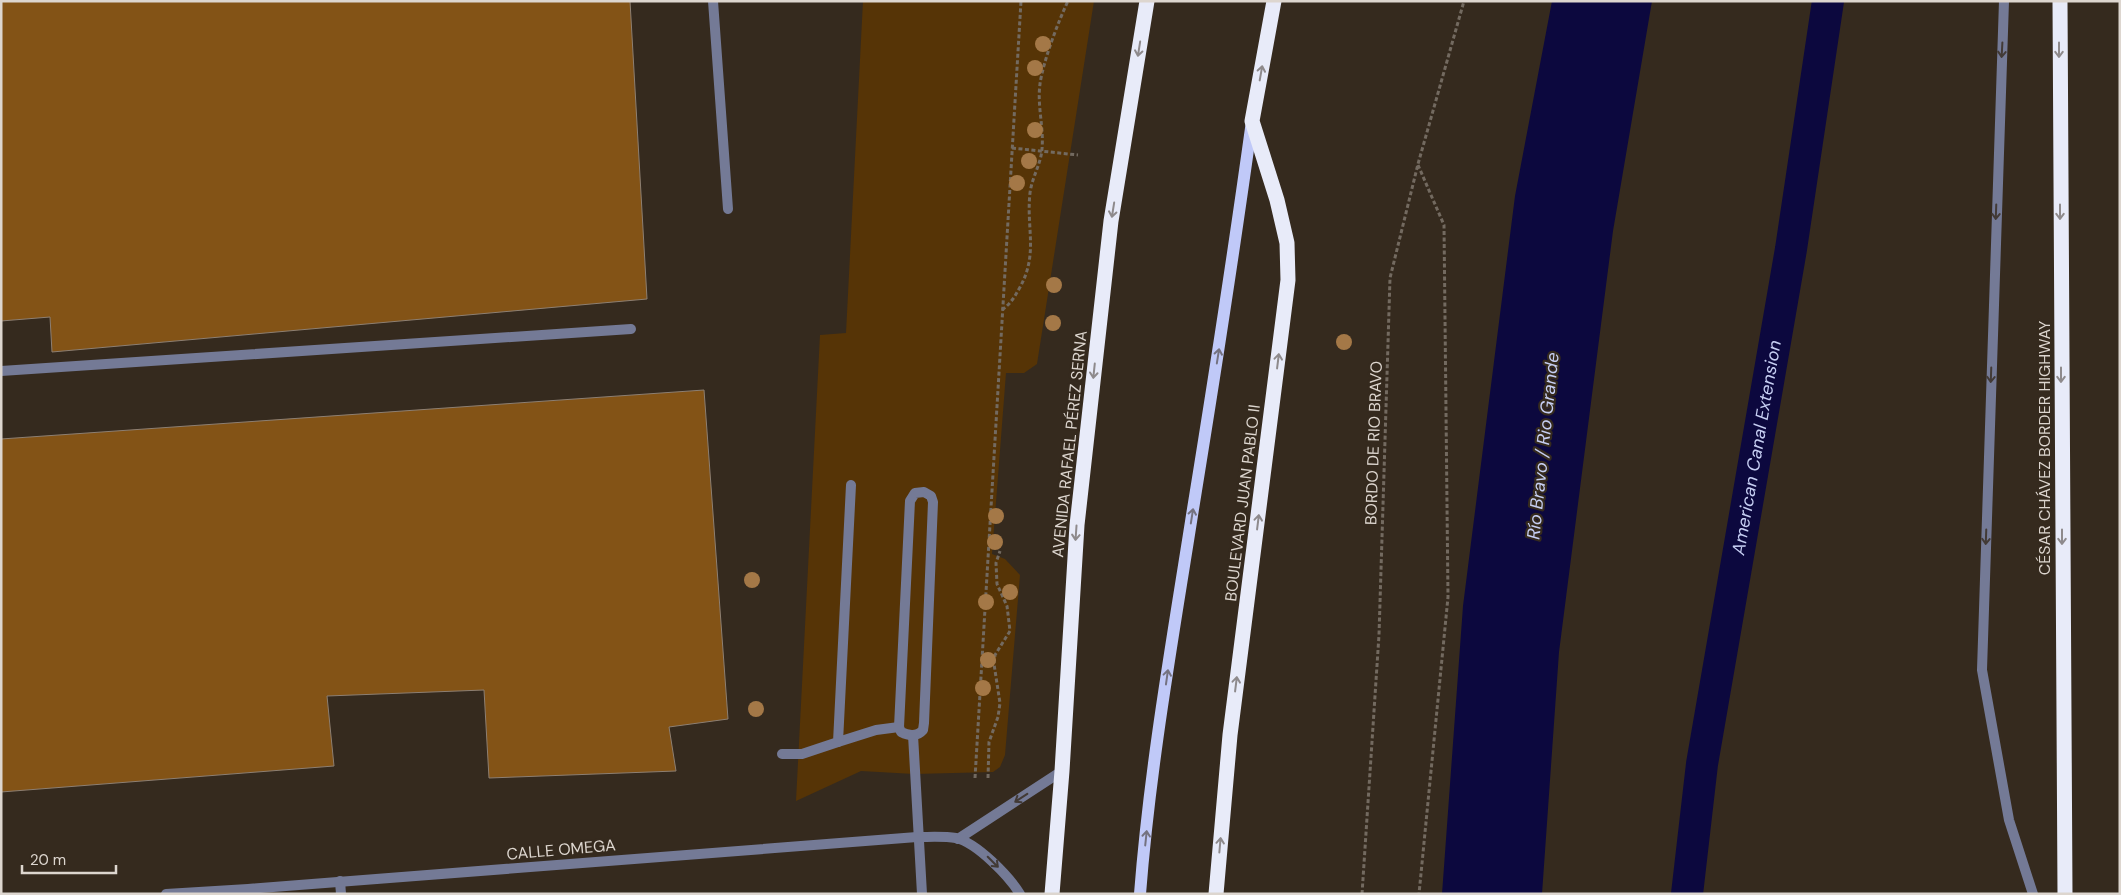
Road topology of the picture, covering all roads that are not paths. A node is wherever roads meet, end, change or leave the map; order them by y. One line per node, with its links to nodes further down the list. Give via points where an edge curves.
1 (713, 1): 7 (street)
2 (1147, 1): 15 (highway, AVENIDA RAFAEL PÉREZ SERNA, one-way to 15, via 1111,221 1077,526)
3 (1274, 1): 6 (highway, one-way to 3)
4 (2004, 1): 27 (street, one-way to 27, via 1982,670 2009,820)
5 (2060, 1): 28 (highway, CÉSAR CHÁVEZ BORDER HIGHWAY, one-way to 28)
6 (1252, 121): 19 (main road, one-way to 6, via 1175,622 1220,346); 26 (highway, BOULEVARD JUAN PABLO II, one-way to 6, via 1230,735 1288,280 1287,243)
7 (728, 209)
8 (631, 329): 9 (street)
9 (1, 372)
10 (851, 484): 13 (street)
11 (899, 727): 12 (street, via 901,732); 12 (street, via 910,501 915,493 924,492 933,502 924,730); 13 (street, via 876,730)
12 (913, 736): 16 (street)
13 (838, 742): 14 (street, via 802,754)
14 (782, 754)
15 (1062, 771): 17 (street, one-way to 17); 25 (highway, AVENIDA RAFAEL PÉREZ SERNA)
16 (917, 837): 17 (street, CALLE OMEGA); 18 (street, CALLE OMEGA); 23 (street)
17 (958, 838): 24 (street, one-way to 24, via 986,855 1012,881)
18 (340, 881): 20 (street, CALLE OMEGA); 22 (street)
19 (1140, 890)
20 (248, 891): 21 (street, CALLE OMEGA)
21 (166, 894)
22 (341, 894)
23 (922, 894)
24 (1020, 894)
25 (1052, 894)
26 (1216, 894)
27 (2033, 894)
28 (2065, 894)

